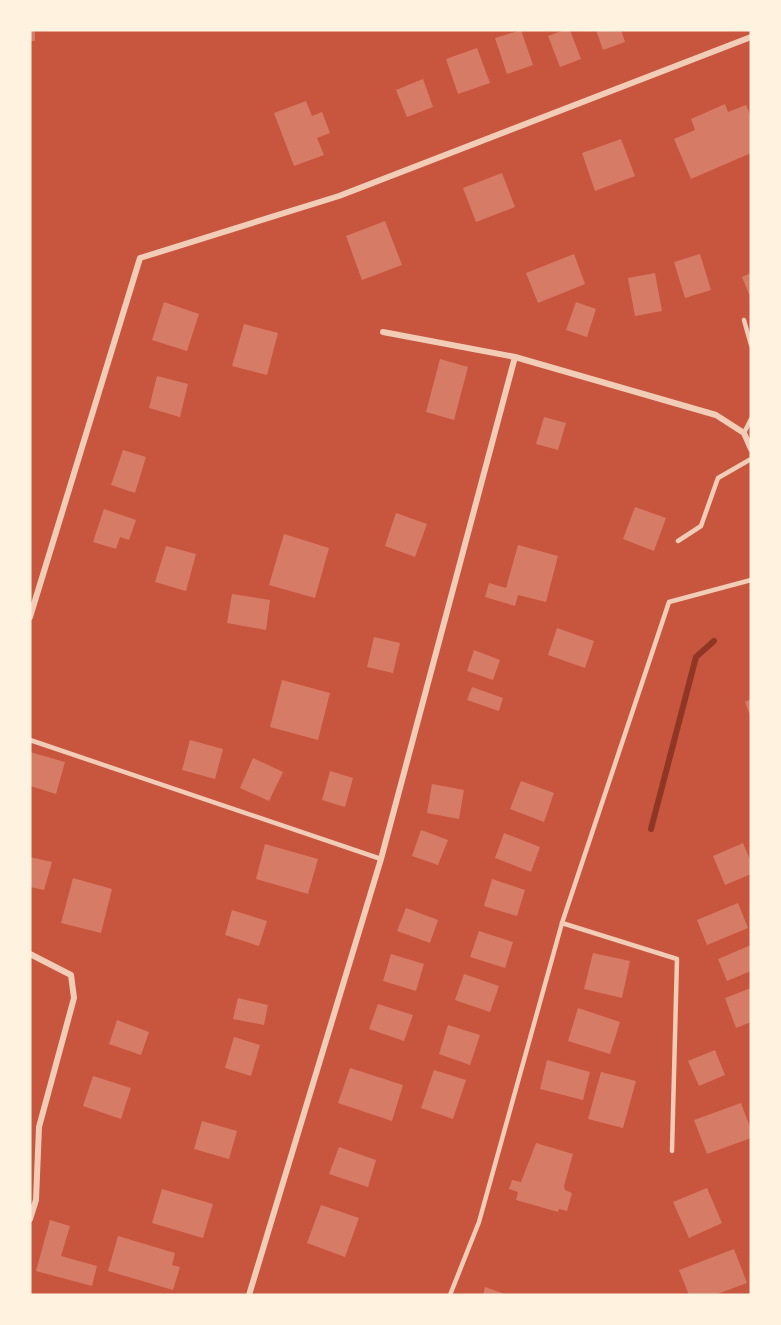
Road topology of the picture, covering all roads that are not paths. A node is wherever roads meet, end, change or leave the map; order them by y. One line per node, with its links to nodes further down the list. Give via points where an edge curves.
1 (751, 38): 12 (street, via 339,196 140,258)
2 (744, 320): 4 (lane)
3 (383, 332): 5 (street)
4 (751, 345)
5 (515, 357): 7 (street, via 716,415); 14 (street)
6 (751, 419): 7 (lane)
7 (744, 433): 8 (street)
8 (751, 449)
9 (751, 459): 10 (lane, via 718,478 701,526)
10 (678, 541)
11 (751, 580): 15 (lane, via 669,602)
12 (30, 617)
13 (30, 740): 14 (lane)
14 (381, 859): 19 (street)
15 (562, 923): 17 (lane, via 676,959); 20 (lane, via 479,1222)
16 (30, 954): 18 (street, via 71,975 74,998 39,1127 36,1200)
17 (672, 1152)
18 (30, 1219)
19 (249, 1295)
20 (450, 1295)

